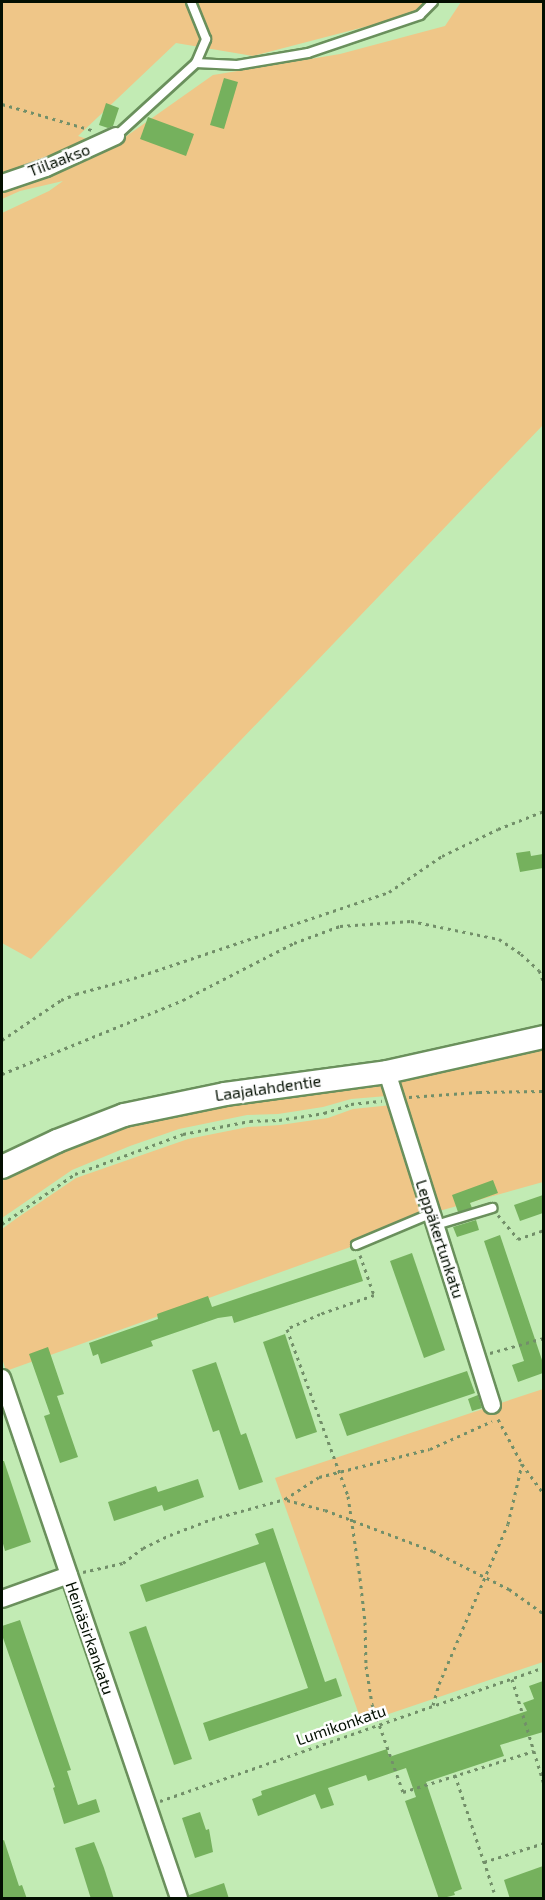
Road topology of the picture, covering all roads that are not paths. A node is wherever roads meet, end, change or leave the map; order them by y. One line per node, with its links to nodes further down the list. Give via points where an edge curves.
1 (191, 2): 3 (lane, via 206,39)
2 (433, 2): 3 (lane, via 420,15 308,53 237,65)
3 (196, 63): 4 (lane)
4 (116, 136): 5 (street, Tiilaakso)
5 (2, 183)
6 (543, 1037): 7 (street, Laajalahdentie)
7 (387, 1072): 8 (street, Laajalahdentie, via 225,1094 124,1115); 10 (street, Leppäkertunkatu)
8 (2, 1167)
9 (492, 1208): 10 (lane)
10 (434, 1219): 11 (lane); 13 (street, Leppäkertunkatu)
11 (356, 1245)
12 (2, 1378): 14 (street, Heinäsirkankatu)
13 (495, 1412)
14 (69, 1575): 15 (street); 16 (street, Heinäsirkankatu)
15 (2, 1599)
16 (179, 1899)

